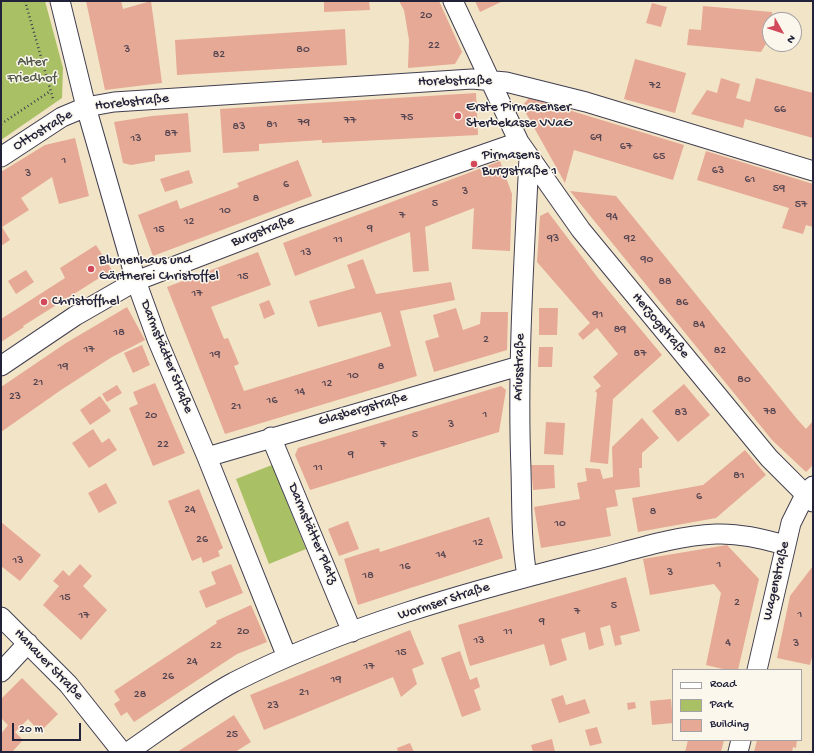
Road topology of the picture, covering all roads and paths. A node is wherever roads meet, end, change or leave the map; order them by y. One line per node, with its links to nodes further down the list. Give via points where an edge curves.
1 (25, 1): 5 (path)
2 (60, 1): 6 (street, Darmstädter Straße)
3 (453, 1): 4 (street, Herzogstraße)
4 (488, 79): 6 (street, Horebstraße, via 114,102); 9 (street, Herzogstraße); 12 (street, Horebstraße, via 586,102)
5 (49, 92): 7 (path); 8 (path)
6 (86, 107): 7 (street, Ottostraße); 13 (street, Darmstädter Straße)
7 (62, 117): 10 (street, Ottostraße)
8 (1, 124)
9 (519, 142): 11 (street, Herzogstraße); 13 (street, Burgstraße, via 300,218)
10 (1, 157)
11 (529, 158): 15 (street, Ariusstraße); 18 (street, Herzogstraße, via 580,230 769,458)
12 (813, 171)
13 (136, 281): 14 (street, Burgstraße, via 75,316); 17 (street, Darmstädter Straße)
14 (1, 366)
15 (519, 366): 16 (street, Glasbergstraße); 20 (street, Ariusstraße, via 523,552)
16 (271, 437): 17 (street, Glasbergstraße); 22 (street, Darmstätter Platz)
17 (207, 457): 24 (street, Darmstädter Straße)
18 (810, 495): 19 (street, Wagenstraße, via 796,510)
19 (785, 545): 20 (street, Wormser Straße, via 741,535 696,536); 25 (street, Wagenstraße)
20 (528, 576): 22 (street, Wormser Straße)
21 (1, 617): 23 (street, Hanauer Straße)
22 (352, 632): 24 (street, Wormser Straße)
23 (28, 643): 26 (street); 28 (street, Hanauer Straße, via 68,684)
24 (287, 657): 29 (street, Wormser Straße, via 204,700)
25 (757, 669)
26 (1, 672)
27 (741, 741): 30 (street)
28 (122, 752)
29 (128, 752)
30 (738, 752)

